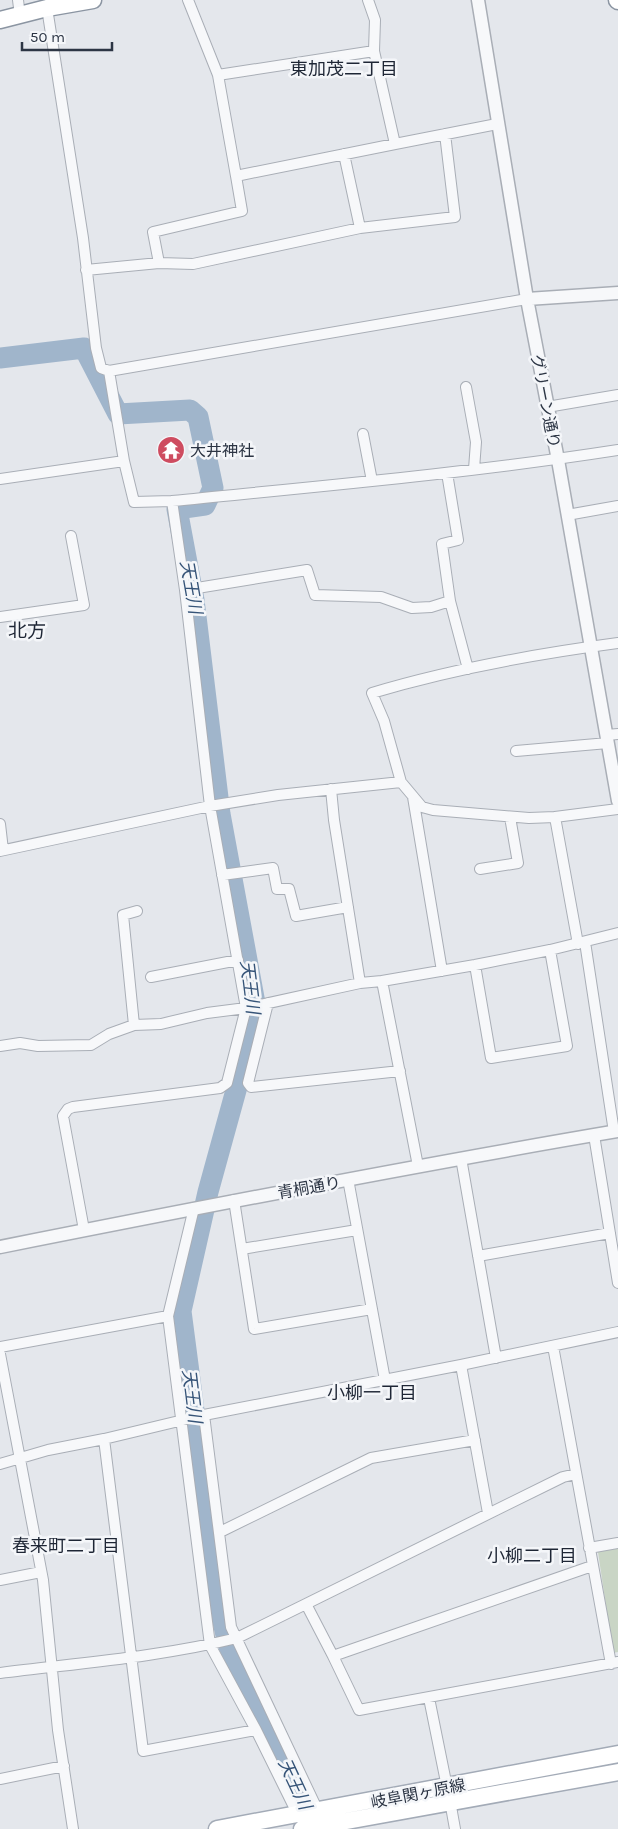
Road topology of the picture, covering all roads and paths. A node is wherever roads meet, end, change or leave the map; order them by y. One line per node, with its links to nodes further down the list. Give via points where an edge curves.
1 (94, 0): 6 (main road)
2 (188, 0): 9 (street)
3 (368, 0): 8 (street, via 375,20)
4 (478, 0): 10 (street, グリーン通り)
5 (19, 8): 6 (main road); 7 (main road)
6 (47, 8): 17 (street)
7 (0, 20)
8 (374, 51): 9 (street); 12 (street)
9 (218, 75): 14 (street)
10 (497, 124): 11 (street); 19 (street, グリーン通り)
11 (445, 134): 12 (street); 15 (street, via 455,217)
12 (396, 144): 13 (street)
13 (344, 154): 14 (street); 15 (street)
14 (236, 176): 16 (street, via 242,211 153,232)
15 (360, 228): 16 (street, via 193,264)
16 (159, 263): 17 (street)
17 (86, 270): 20 (street, via 96,348 101,368)
18 (618, 293): 19 (street)
19 (527, 299): 20 (street); 23 (street, グリーン通り)
20 (109, 371): 27 (street)
21 (466, 387): 28 (street, via 476,442)
22 (618, 395): 23 (street)
23 (547, 407): 26 (street, グリーン通り)
24 (363, 434): 31 (street)
25 (618, 450): 26 (street)
26 (558, 460): 28 (street); 34 (street, グリーン通り)
27 (124, 461): 30 (street); 32 (street, via 134,502)
28 (474, 470): 29 (street)
29 (447, 473): 31 (street); 37 (street, via 458,540 442,544)
30 (0, 479)
31 (372, 481): 32 (street)
32 (172, 501): 36 (street)
33 (618, 506): 34 (street)
34 (567, 515): 40 (street, グリーン通り)
35 (72, 536): 38 (street, via 84,605)
36 (185, 590): 37 (street, via 307,570 314,595 382,597 412,608); 48 (street)
37 (450, 601): 41 (street)
38 (0, 616)
39 (618, 643): 40 (street)
40 (590, 647): 41 (street); 42 (street, グリーン通り)
41 (468, 669): 44 (street, via 372,693 384,721)
42 (611, 737): 43 (street); 47 (street, グリーン通り)
43 (516, 751)
44 (401, 782): 45 (street); 46 (street)
45 (331, 789): 48 (street); 56 (street)
46 (412, 794): 50 (street, via 422,807 433,810); 63 (street)
47 (618, 801)
48 (210, 806): 53 (street); 55 (street)
49 (618, 809): 51 (street)
50 (510, 817): 51 (street); 54 (street, via 518,864)
51 (554, 817): 59 (street)
52 (0, 824): 53 (street)
53 (2, 851)
54 (480, 869)
55 (222, 875): 56 (street, via 273,868 277,889 289,889 296,916); 61 (street)
56 (348, 907): 66 (street)
57 (137, 911): 69 (street, via 123,915)
58 (618, 933): 59 (street)
59 (581, 943): 60 (street); 72 (street)
60 (550, 950): 62 (street); 62 (street, via 567,1046 491,1058)
61 (238, 960): 64 (street); 68 (street)
62 (475, 965): 63 (street)
63 (442, 971): 65 (street)
64 (151, 977)
65 (382, 982): 66 (street); 71 (street)
66 (360, 983): 67 (street)
67 (268, 1003): 68 (street); 71 (street, via 248,1083 251,1087)
68 (246, 1008): 69 (street, via 161,1024); 79 (street, via 226,1084 220,1088 74,1107 63,1116)
69 (134, 1025): 70 (street, via 108,1034 91,1045 20,1043)
70 (0, 1046)
71 (400, 1071): 75 (street)
72 (616, 1132): 73 (street, 青桐通り)
73 (594, 1135): 74 (street, 青桐通り); 81 (street)
74 (461, 1158): 75 (street, 青桐通り); 84 (street)
75 (418, 1166): 76 (street, 青桐通り)
76 (348, 1180): 77 (street, 青桐通り); 80 (street)
77 (234, 1200): 78 (street, 青桐通り); 83 (street)
78 (194, 1208): 79 (street, 青桐通り); 87 (street)
79 (84, 1230): 82 (street, 青桐通り)
80 (357, 1230): 83 (street); 86 (street)
81 (610, 1233): 84 (street); 85 (street)
82 (0, 1247)
83 (242, 1249): 86 (street, via 254,1329)
84 (478, 1256): 92 (street)
85 (618, 1283)
86 (372, 1309): 94 (street)
87 (168, 1316): 90 (street); 96 (street)
88 (618, 1332): 89 (street)
89 (553, 1346): 92 (street); 101 (street)
90 (0, 1347)
91 (0, 1354): 99 (street)
92 (496, 1358): 93 (street)
93 (461, 1365): 94 (street); 98 (street)
94 (385, 1380): 95 (street)
95 (204, 1415): 96 (street); 103 (street)
96 (180, 1421): 97 (street); 111 (street)
97 (104, 1439): 99 (street); 112 (street)
98 (475, 1440): 102 (street); 103 (street, via 371,1458)
99 (20, 1458): 100 (street); 107 (street)
100 (0, 1464)
101 (576, 1474): 102 (street, via 563,1477); 105 (street)
102 (488, 1514): 109 (street)
103 (220, 1532): 110 (street, via 231,1627)
104 (618, 1543): 105 (street)
105 (589, 1548): 106 (street)
106 (592, 1566): 113 (street); 114 (street)
107 (41, 1572): 108 (street); 115 (street)
108 (0, 1580)
109 (306, 1604): 110 (street); 113 (street)
110 (237, 1638): 111 (street); 124 (street)
111 (210, 1645): 112 (street); 118 (street)
112 (131, 1656): 115 (street); 118 (street, via 143,1751)
113 (333, 1656): 117 (street, via 359,1710)
114 (614, 1663): 117 (street)
115 (52, 1666): 116 (street); 120 (street)
116 (0, 1673)
117 (429, 1698): 123 (street)
118 (256, 1730): 124 (street)
119 (618, 1754): 123 (main road, 岐阜関ヶ原線)
120 (64, 1766): 122 (street); 125 (street)
121 (618, 1772): 123 (main road, 岐阜関ヶ原線)
122 (0, 1779)
123 (448, 1794): 124 (main road, 岐阜関ヶ原線); 127 (street)
124 (311, 1822): 126 (main road, 岐阜関ヶ原線)
125 (73, 1829)
126 (218, 1829)
127 (455, 1829)

